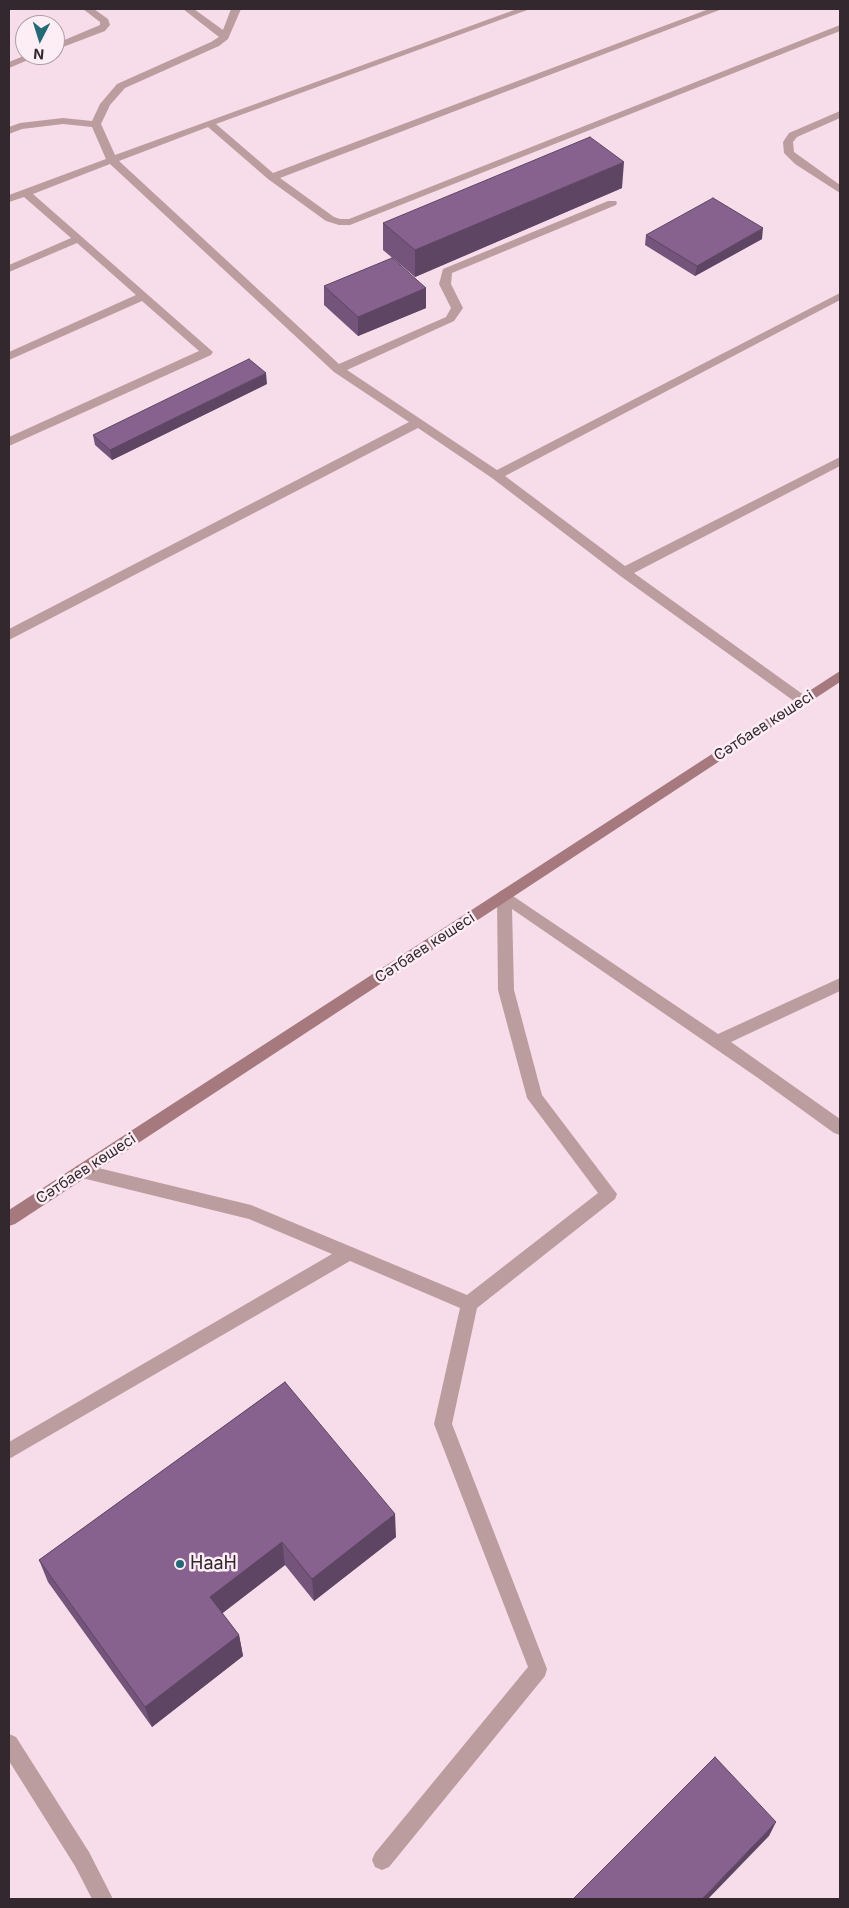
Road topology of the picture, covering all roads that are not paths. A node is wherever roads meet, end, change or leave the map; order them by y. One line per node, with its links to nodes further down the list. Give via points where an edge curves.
1 (88, 9): 8 (lane, via 105,21 105,26)
2 (188, 9): 7 (lane)
3 (236, 9): 7 (lane)
4 (525, 9): 10 (lane)
5 (717, 9): 14 (lane)
6 (840, 28): 14 (lane, via 350,222 330,219)
7 (225, 37): 11 (lane, via 120,86 105,104)
8 (65, 43)
9 (840, 114): 15 (lane, via 793,135 788,142 790,153 799,162)
10 (209, 123): 13 (lane); 14 (lane)
11 (96, 124): 12 (lane, via 63,121 20,126); 13 (lane)
12 (9, 131)
13 (111, 159): 16 (lane); 24 (lane)
14 (272, 177)
15 (840, 190)
16 (25, 192): 17 (lane); 19 (lane)
17 (9, 199)
18 (612, 203): 24 (lane, via 447,271 445,284 456,308 450,319)
19 (76, 239): 20 (lane); 21 (lane)
20 (9, 269)
21 (144, 296): 23 (lane); 26 (lane, via 207,352)
22 (840, 296): 28 (lane)
23 (9, 356)
24 (338, 369): 25 (lane)
25 (418, 423): 28 (lane); 30 (lane)
26 (9, 442)
27 (840, 461): 29 (lane)
28 (496, 474): 29 (lane)
29 (624, 572): 32 (lane)
30 (9, 636)
31 (838, 680): 32 (main road, Сәтбаев көшесі)
32 (803, 701): 33 (main road, Сәтбаев көшесі)
33 (504, 896): 35 (lane); 37 (main road, Сәтбаев көшесі); 40 (lane, via 506,990 535,1098 609,1194)
34 (840, 984): 35 (lane)
35 (718, 1041): 36 (lane)
36 (840, 1128)
37 (82, 1171): 38 (main road, Сәтбаев көшесі); 39 (lane, via 251,1212)
38 (9, 1219)
39 (349, 1254): 40 (lane); 41 (lane)
40 (468, 1304): 43 (lane, via 443,1424 538,1669)
41 (9, 1451)
42 (9, 1744): 44 (lane)
43 (382, 1860)
44 (104, 1899)

